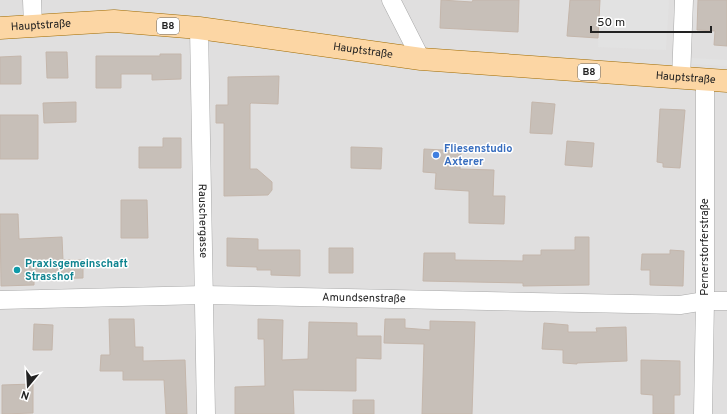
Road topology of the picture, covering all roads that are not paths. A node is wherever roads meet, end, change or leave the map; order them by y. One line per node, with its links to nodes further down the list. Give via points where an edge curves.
1 (32, 0): 4 (street)
2 (391, 0): 7 (street)
3 (684, 0): 8 (street)
4 (33, 26): 5 (main road, Hauptstraße / B8); 6 (main road, Hauptstraße / B8, via 114,21)
5 (0, 28)
6 (199, 28): 7 (main road, Hauptstraße / B8); 11 (street, Rauschergasse)
7 (421, 60): 8 (main road, Hauptstraße / B8)
8 (681, 79): 9 (main road, Hauptstraße / B8)
9 (705, 80): 10 (main road, Hauptstraße / B8); 13 (street, Pernerstorferstraße)
10 (727, 81)
11 (204, 295): 12 (street, Amundsenstraße); 13 (street, Amundsenstraße, via 680,305); 15 (street, Rauschergasse)
12 (0, 300)
13 (706, 301): 14 (street, Amundsenstraße); 16 (street, Pernerstorferstraße)
14 (727, 301)
15 (206, 414)
16 (703, 414)

